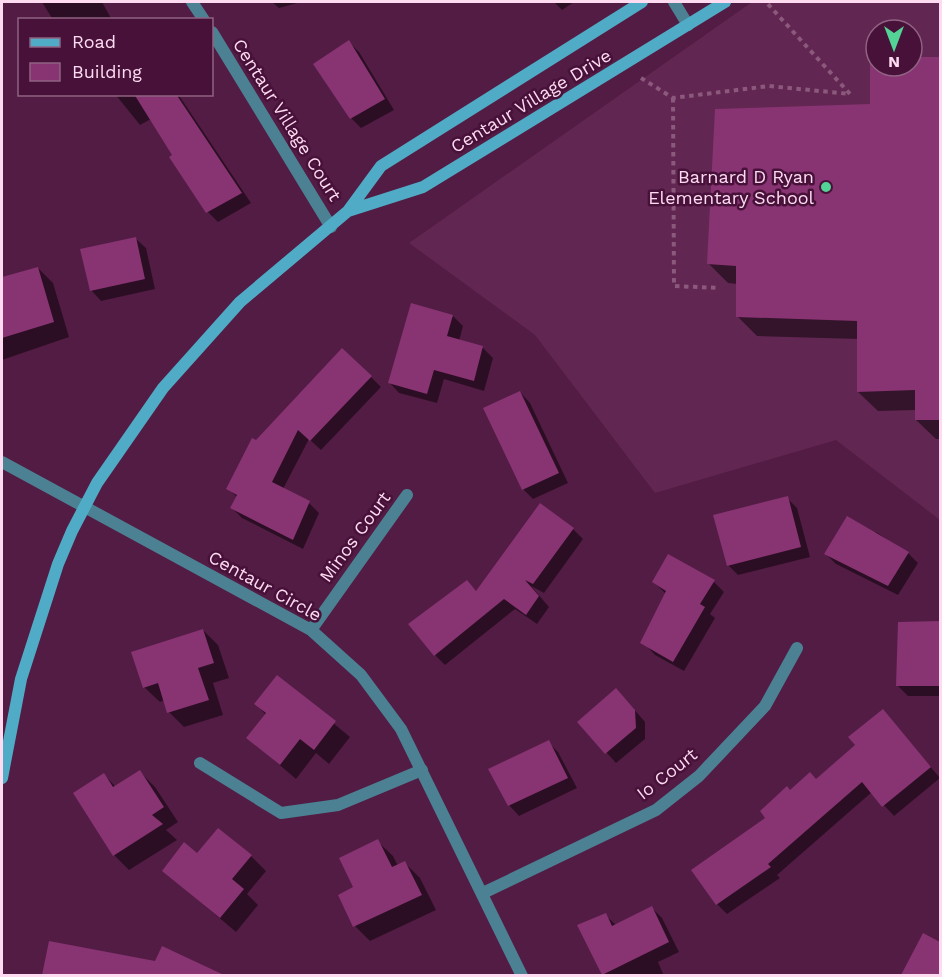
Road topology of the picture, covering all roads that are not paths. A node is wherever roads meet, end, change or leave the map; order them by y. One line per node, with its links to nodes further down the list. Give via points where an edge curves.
1 (192, 2): 5 (street)
2 (642, 2): 8 (street, Centaur Village Drive, via 381,166)
3 (674, 2): 6 (street)
4 (725, 2): 6 (street, Centaur Village Drive)
5 (203, 18)
6 (688, 25): 8 (street, Centaur Village Drive, via 423,187)
7 (213, 34): 9 (street, Centaur Village Court)
8 (348, 211): 9 (street, Centaur Village Drive)
9 (331, 227): 12 (street, Centaur Village Drive, via 240,302 163,388)
10 (2, 462): 12 (street, Centaur Circle)
11 (407, 495): 13 (street, Minos Court)
12 (82, 507): 13 (street, Centaur Circle); 17 (street, Centaur Village Drive, via 58,564 21,679)
13 (311, 630): 16 (street, Centaur Circle, via 361,675 401,729)
14 (797, 648): 18 (street, Io Court, via 765,706 699,776 656,810)
15 (200, 763): 16 (street, via 281,813 338,805)
16 (422, 770): 18 (street, Centaur Circle)
17 (2, 778)
18 (483, 893): 19 (street, Centaur Circle)
19 (522, 975)

